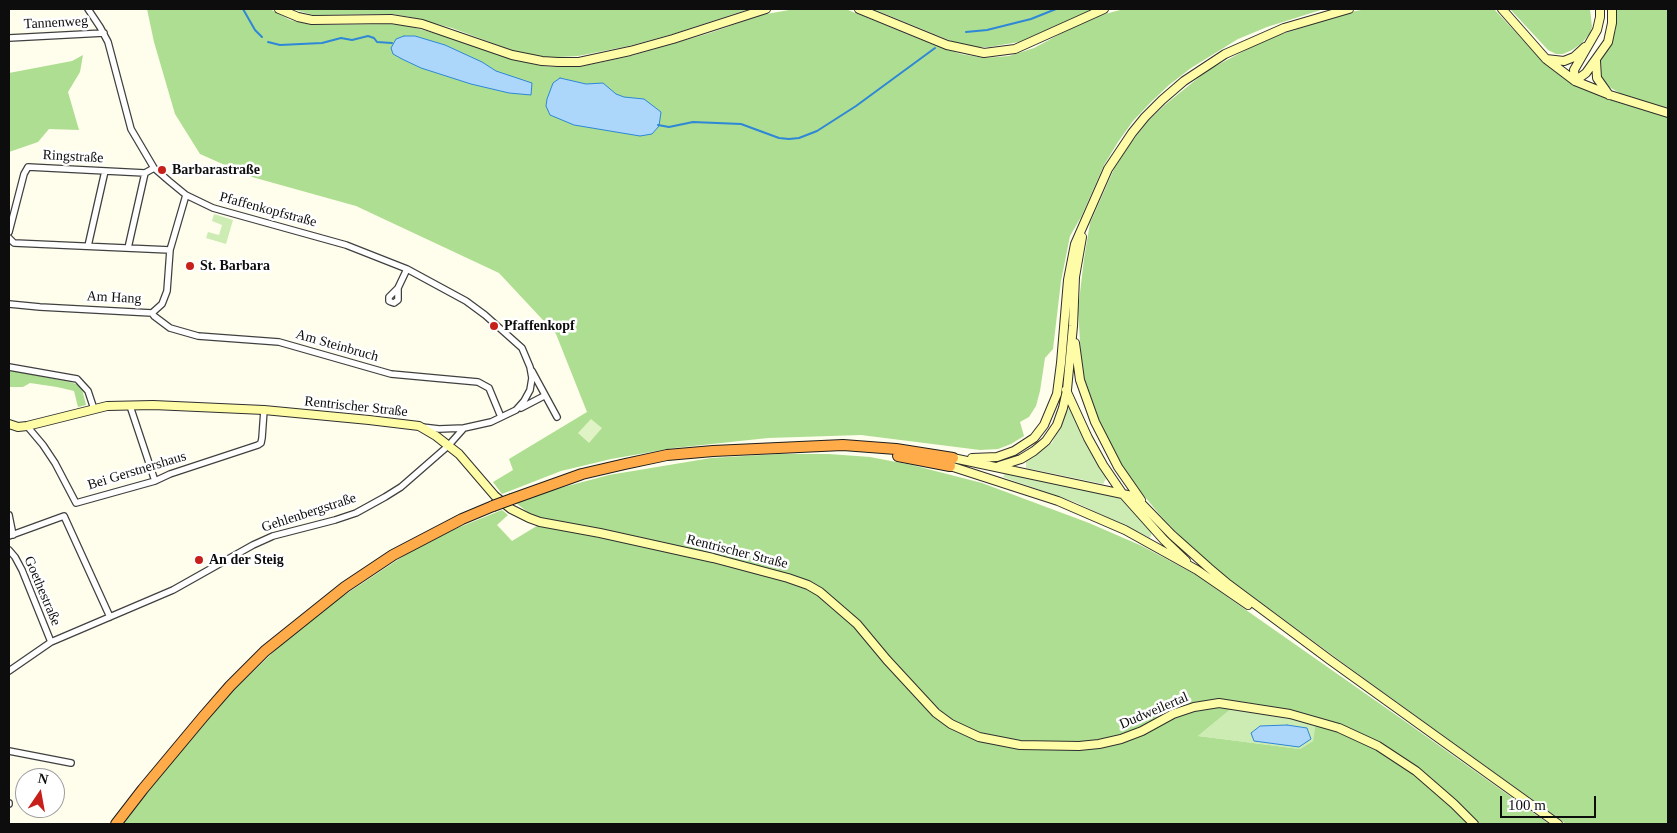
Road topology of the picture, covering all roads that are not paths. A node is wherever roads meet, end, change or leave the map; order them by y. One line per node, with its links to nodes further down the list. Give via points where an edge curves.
1 (88, 9): 10 (street, Pfaffenkopfstraße)
2 (279, 9): 3 (main road, via 312,20 391,19 422,24 512,55 558,62 579,62 630,51)
3 (766, 9)
4 (859, 9): 5 (main road, via 947,45 984,53 1015,49)
5 (1104, 9)
6 (1349, 9): 22 (main road, via 1260,38 1225,54 1184,81 1145,117 1127,140 1108,169)
7 (1502, 9): 13 (main road)
8 (1600, 9): 12 (main road, via 1599,23)
9 (1612, 9): 14 (main road, via 1611,33)
10 (104, 32): 11 (street, Tannenweg); 18 (street, Pfaffenkopfstraße, via 131,129)
11 (9, 38)
12 (1588, 44): 13 (main road, via 1568,60); 15 (main road, via 1574,70)
13 (1546, 59): 15 (main road)
14 (1596, 59): 15 (main road); 16 (main road, via 1597,78)
15 (1575, 81): 16 (main road)
16 (1610, 96): 17 (main road)
17 (1668, 113)
18 (154, 168): 20 (street); 21 (street, Pfaffenkopfstraße)
19 (106, 171): 20 (street, Ringstraße); 23 (street, Ringstraße, via 28,168); 25 (street)
20 (145, 173): 26 (street)
21 (186, 195): 27 (street, Am Hang); 28 (street, Pfaffenkopfstraße, via 227,213 346,245)
22 (1085, 222): 32 (main road, via 1075,277); 33 (main road, via 1070,262)
23 (9, 232)
24 (9, 238): 25 (street, via 14,243)
25 (88, 246): 26 (street)
26 (128, 248): 27 (street)
27 (170, 250): 31 (street, Am Hang, via 167,291 162,304)
28 (406, 269): 29 (street); 35 (street, Pfaffenkopfstraße, via 466,300 485,315 522,348)
29 (398, 288)
30 (9, 304): 31 (street, Am Hang)
31 (152, 312): 42 (street, Am Steinbruch, via 170,328 190,335 279,342 390,374 478,382 489,388)
32 (1073, 326): 36 (main road); 54 (main road, via 1080,380 1094,422 1118,467)
33 (1061, 363): 36 (main road); 49 (main road, via 1051,411 1034,438 997,457)
34 (9, 367): 39 (street, via 77,379 88,391)
35 (530, 367): 37 (street, Pfaffenkopfstraße); 41 (street, Pfaffenkopfstraße, via 530,390)
36 (1067, 390): 50 (main road, via 1057,425 1046,441 1021,459); 52 (main road, via 1088,438)
37 (544, 396): 41 (street); 43 (street, Pfaffenkopfstraße)
38 (130, 406): 39 (main road, Rentrischer Straße); 40 (main road, Rentrischer Straße); 51 (street)
39 (94, 409): 45 (main road, Rentrischer Straße)
40 (264, 410): 46 (main road, Rentrischer Straße); 51 (street, Bei Gerstnershaus, via 262,438 258,445)
41 (516, 410): 42 (street)
42 (501, 417): 47 (street)
43 (557, 417)
44 (9, 424): 45 (main road, Rentrischer Straße)
45 (27, 426): 51 (street, Bei Gerstnershaus, via 43,444 76,503)
46 (419, 426): 47 (street); 48 (main road, Rentrischer Straße)
47 (464, 428): 48 (street)
48 (448, 446): 58 (street, Gehlenbergstraße, via 401,487 356,513 273,536 174,590); 59 (main road, Rentrischer Straße, via 459,454 495,496 529,518 713,558 799,581 820,592)
49 (951, 462): 50 (main road, via 971,468); 57 (main road, via 1086,512); 65 (highway, bridge, via 823,446 667,455 582,474 493,506 393,555 345,587 265,652 197,723)
50 (997, 467): 52 (main road)
51 (155, 480)
52 (1122, 493): 54 (main road, via 1138,500); 57 (main road, via 1164,540)
53 (9, 515): 55 (street)
54 (1154, 515): 61 (main road, via 1209,568)
55 (11, 536): 58 (street, via 64,516)
56 (9, 550): 60 (street, Goethestraße, via 22,570)
57 (1197, 570): 61 (main road)
58 (110, 617): 60 (street, Gehlenbergstraße)
59 (857, 624): 66 (main road, Dudweilertal, via 936,712 951,724 978,737 1020,744 1099,744 1142,732 1194,706 1233,704 1290,714 1357,735 1416,771)
60 (50, 642): 62 (street, Gehlenbergstraße)
61 (1330, 660): 67 (main road)
62 (9, 671)
63 (9, 751): 64 (street)
64 (72, 763)
65 (116, 824)
66 (1474, 824)
67 (1558, 824)

